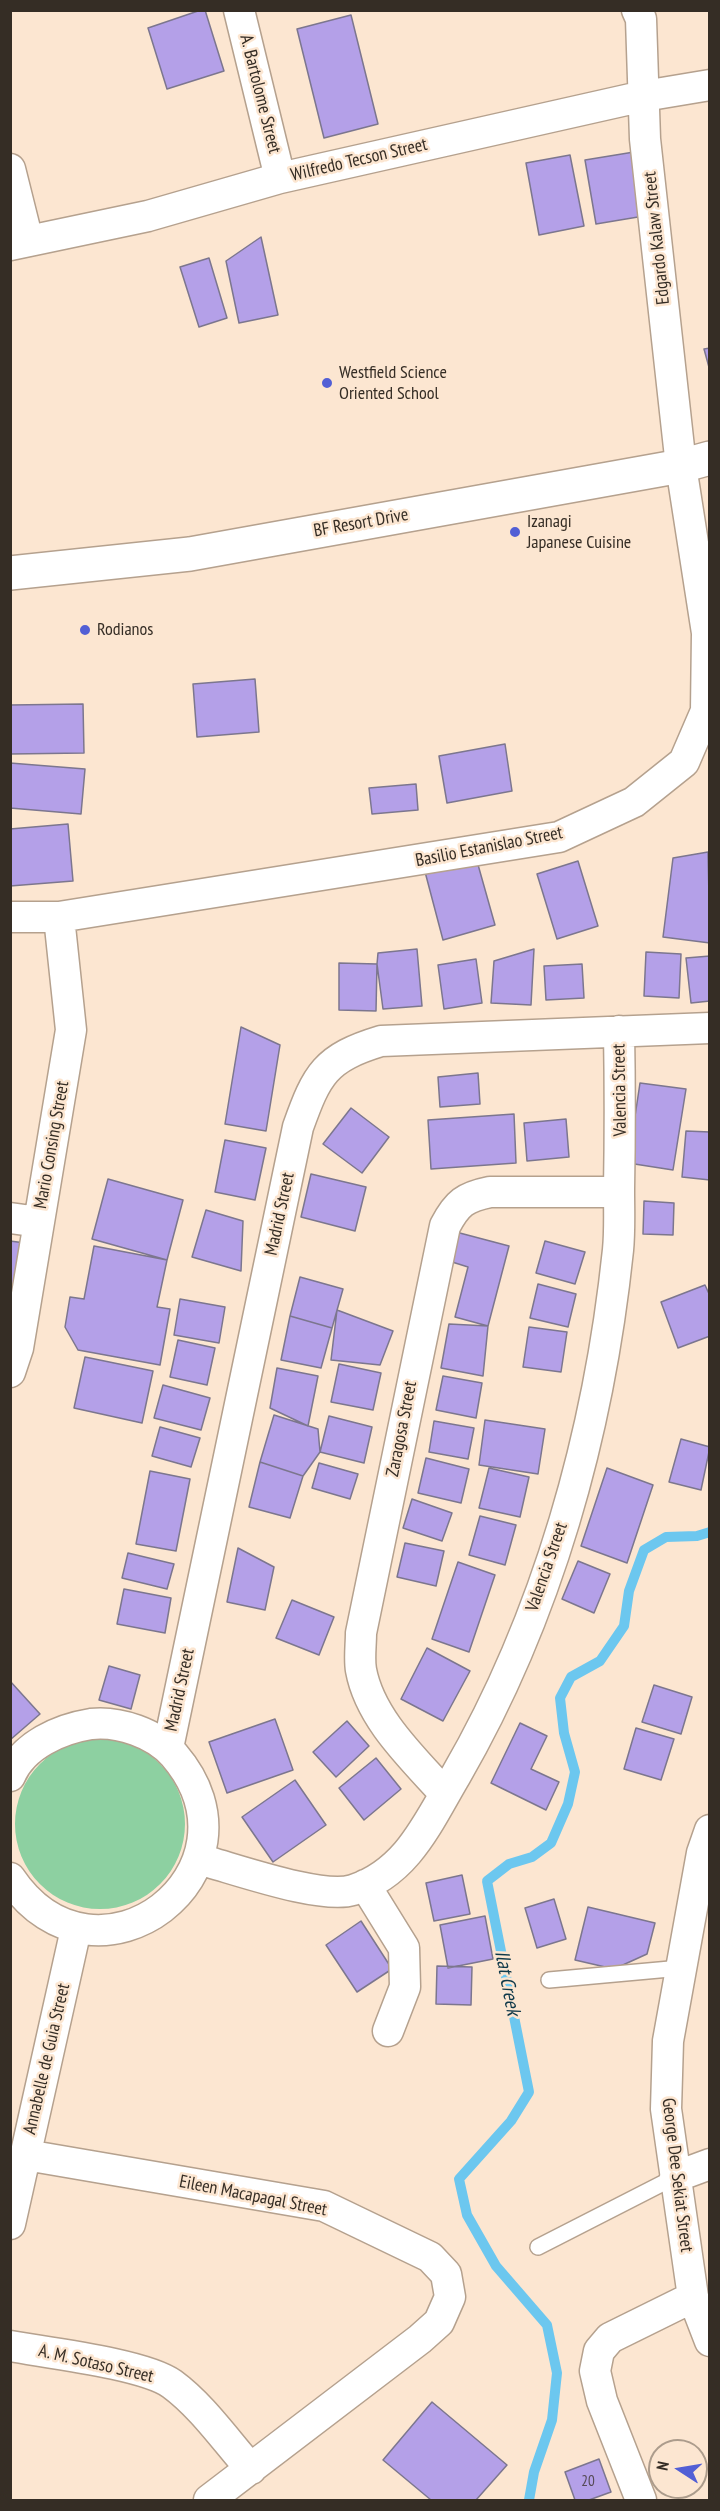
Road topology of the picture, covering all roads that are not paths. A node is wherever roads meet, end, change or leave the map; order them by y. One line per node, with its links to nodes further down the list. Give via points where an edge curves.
1 (239, 10): 6 (street, A. Bartolome Street)
2 (637, 10): 4 (street, Edgardo Kalaw Street, via 641,19)
3 (710, 85): 4 (street, Wilfredo Tecson Street)
4 (644, 96): 6 (street, Wilfredo Tecson Street); 8 (street, Edgardo Kalaw Street, via 645,139)
5 (10, 169): 7 (street)
6 (280, 178): 7 (street, Wilfredo Tecson Street, via 148,216)
7 (19, 243)
8 (695, 462): 9 (main road, BF Resort Drive, via 190,554); 11 (street, Basilio Estanislao Street, via 707,633 706,711 684,762 634,802 559,837)
9 (10, 573)
10 (10, 917): 11 (street, Basilio Estanislao Street)
11 (59, 917): 15 (street, Mario Consing Street, via 72,1030)
12 (710, 1028): 13 (street, Madrid Street)
13 (619, 1031): 14 (street, Valencia Street); 17 (street, Madrid Street, via 381,1041 351,1050 328,1066 311,1090 298,1127)
14 (619, 1192): 19 (street, Valencia Street, via 618,1248 578,1476 552,1561 516,1654 482,1730); 19 (street, Zaragosa Street, via 490,1192 470,1196 454,1209 445,1226 361,1633 361,1670 373,1704 399,1742)
15 (25, 1220): 16 (street, Mario Consing Street, via 18,1348)
16 (10, 1372)
17 (168, 1748): 18 (street, via 137,1730 102,1723 67,1728 35,1745); 21 (street, via 188,1771 200,1799 204,1829)
18 (10, 1776)
19 (445, 1794): 23 (street, Valencia Street, via 407,1855 382,1877)
20 (710, 1830): 25 (street, George Dee Sekiat Street, via 702,1853)
21 (198, 1859): 23 (street, Valencia Street, via 320,1891 350,1891); 24 (street, via 180,1893 150,1917 114,1930)
22 (10, 1878): 24 (street, via 23,1897 47,1917)
23 (365, 1885): 27 (street, via 404,1948 405,1987)
24 (76, 1929): 28 (street, Annabelle de Guia Street)
25 (681, 1968): 26 (lane); 30 (street, George Dee Sekiat Street, via 668,2041 666,2109)
26 (549, 1980)
27 (388, 2031)
28 (26, 2155): 31 (street, Annabelle de Guia Street); 36 (street, Eileen Macapagal Street, via 324,2206 430,2257 446,2274 450,2297 439,2322)
29 (710, 2164): 30 (street)
30 (675, 2177): 32 (lane); 33 (street, George Dee Sekiat Street)
31 (10, 2224)
32 (538, 2247)
33 (693, 2297): 34 (street, George Dee Sekiat Street); 38 (street, via 610,2338 599,2351 595,2371 602,2401)
34 (710, 2341)
35 (10, 2346): 36 (street, A. M. Sotaso Street, via 148,2372 189,2399)
36 (251, 2469): 37 (street, Eileen Macapagal Street)
37 (209, 2500)
38 (641, 2500)

